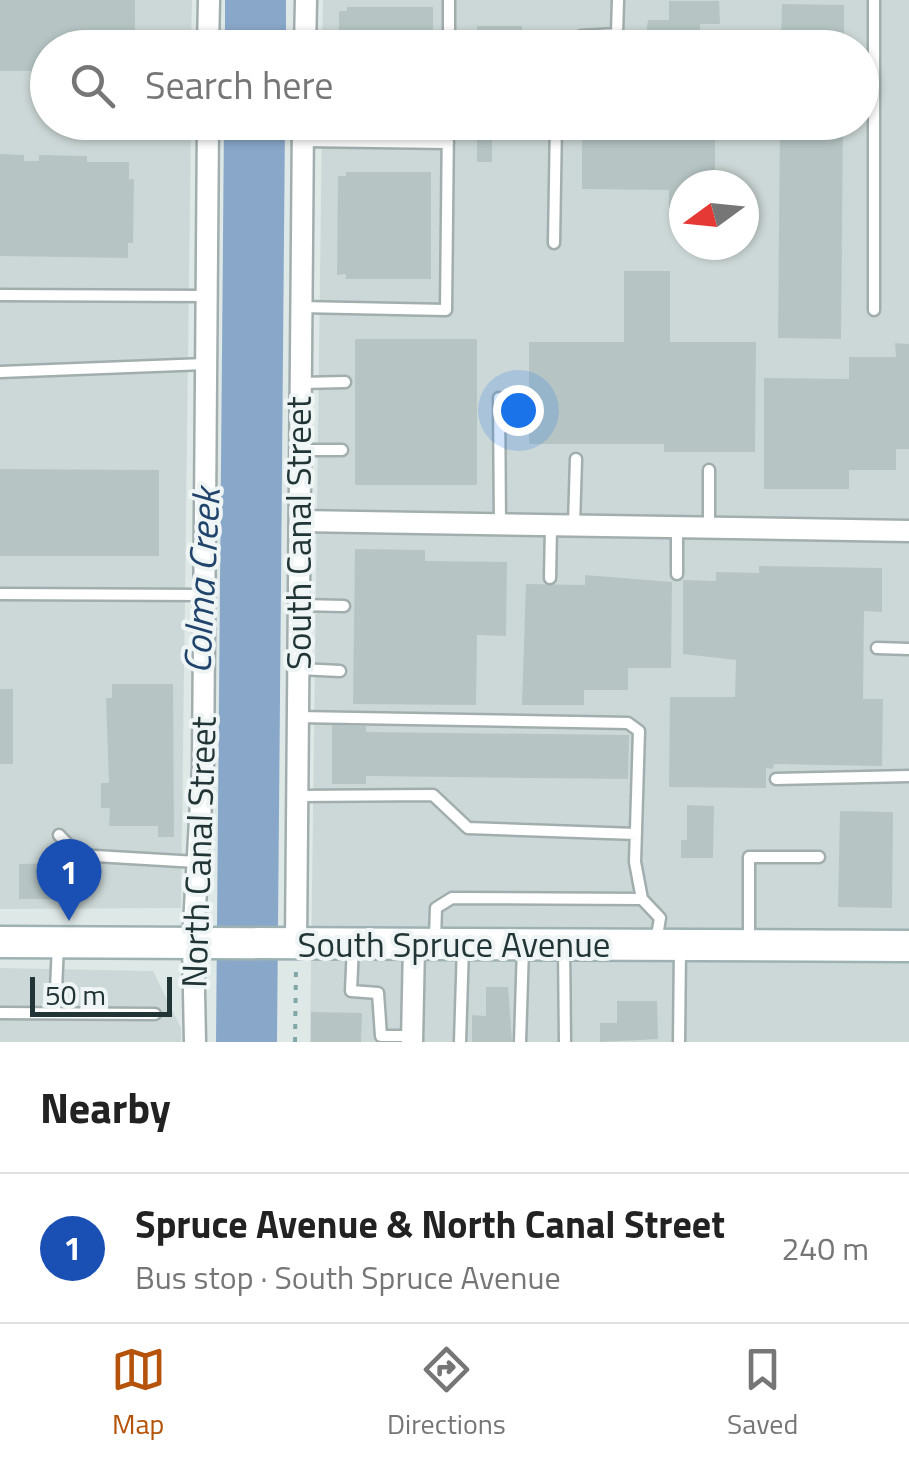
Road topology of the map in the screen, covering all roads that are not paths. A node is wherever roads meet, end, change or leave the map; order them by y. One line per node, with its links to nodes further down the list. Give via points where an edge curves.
1 (209, 0): 6 (street)
2 (306, 0): 7 (street)
3 (449, 0): 8 (lane)
4 (618, 0): 9 (lane)
5 (874, 0): 10 (lane)
6 (208, 30)
7 (305, 30)
8 (449, 30)
9 (617, 30)
10 (874, 30)
11 (208, 140): 19 (street, North Canal Street)
12 (303, 140): 20 (street, South Canal Street)
13 (408, 140): 16 (lane)
14 (556, 140): 17 (lane)
15 (874, 140): 21 (lane)
16 (448, 143): 20 (lane, via 446,310)
17 (554, 244)
18 (0, 295): 19 (lane)
19 (207, 296): 22 (street, North Canal Street)
20 (300, 307): 24 (street, South Canal Street)
21 (874, 310)
22 (206, 364): 23 (lane); 41 (street, North Canal Street)
23 (0, 372)
24 (300, 382): 25 (lane); 27 (street, South Canal Street)
25 (345, 382)
26 (499, 398): 32 (lane)
27 (300, 450): 28 (lane); 31 (street, South Canal Street)
28 (342, 450)
29 (576, 459): 34 (lane)
30 (709, 470): 36 (lane)
31 (300, 522): 32 (street); 42 (street, South Canal Street)
32 (500, 525): 33 (street)
33 (551, 526): 34 (street); 39 (lane)
34 (574, 526): 35 (street)
35 (677, 528): 36 (street); 38 (lane)
36 (709, 528): 37 (street)
37 (909, 531)
38 (676, 574)
39 (550, 578)
40 (0, 594): 41 (lane)
41 (204, 594): 55 (street, North Canal Street)
42 (299, 605): 43 (lane); 46 (street, South Canal Street)
43 (344, 606)
44 (877, 648): 45 (lane)
45 (909, 649)
46 (298, 670): 47 (lane); 48 (street, South Canal Street)
47 (340, 671)
48 (298, 717): 51 (street, South Canal Street); 52 (lane, via 628,723 639,731)
49 (909, 776): 50 (lane)
50 (776, 779)
51 (298, 796): 52 (lane, via 433,795 468,828); 60 (street, South Canal Street)
52 (636, 834): 56 (lane)
53 (58, 835): 55 (lane, via 78,855)
54 (819, 858): 66 (lane, via 749,857)
55 (198, 862): 59 (street, North Canal Street)
56 (642, 898): 62 (lane, via 452,898 436,908); 65 (lane, via 660,918)
57 (0, 942): 58 (main road, South Spruce Avenue)
58 (58, 942): 59 (main road, South Spruce Avenue); 69 (lane)
59 (204, 943): 60 (main road, South Spruce Avenue); 72 (street, North Canal Street)
60 (287, 944): 61 (main road, South Spruce Avenue)
61 (352, 944): 62 (main road, South Spruce Avenue); 71 (lane, via 351,990 378,993 382,1036)
62 (437, 945): 63 (main road, South Spruce Avenue); 71 (street); 73 (lane)
63 (523, 945): 64 (main road, South Spruce Avenue); 74 (lane)
64 (564, 945): 65 (main road, South Spruce Avenue); 75 (lane)
65 (668, 945): 66 (main road, South Spruce Avenue); 76 (lane)
66 (749, 945): 67 (main road, South Spruce Avenue)
67 (909, 946)
68 (0, 1013): 69 (lane)
69 (55, 1013): 70 (lane)
70 (155, 1014)
71 (412, 1039)
72 (195, 1042)
73 (460, 1042)
74 (520, 1042)
75 (565, 1042)
76 (679, 1042)

